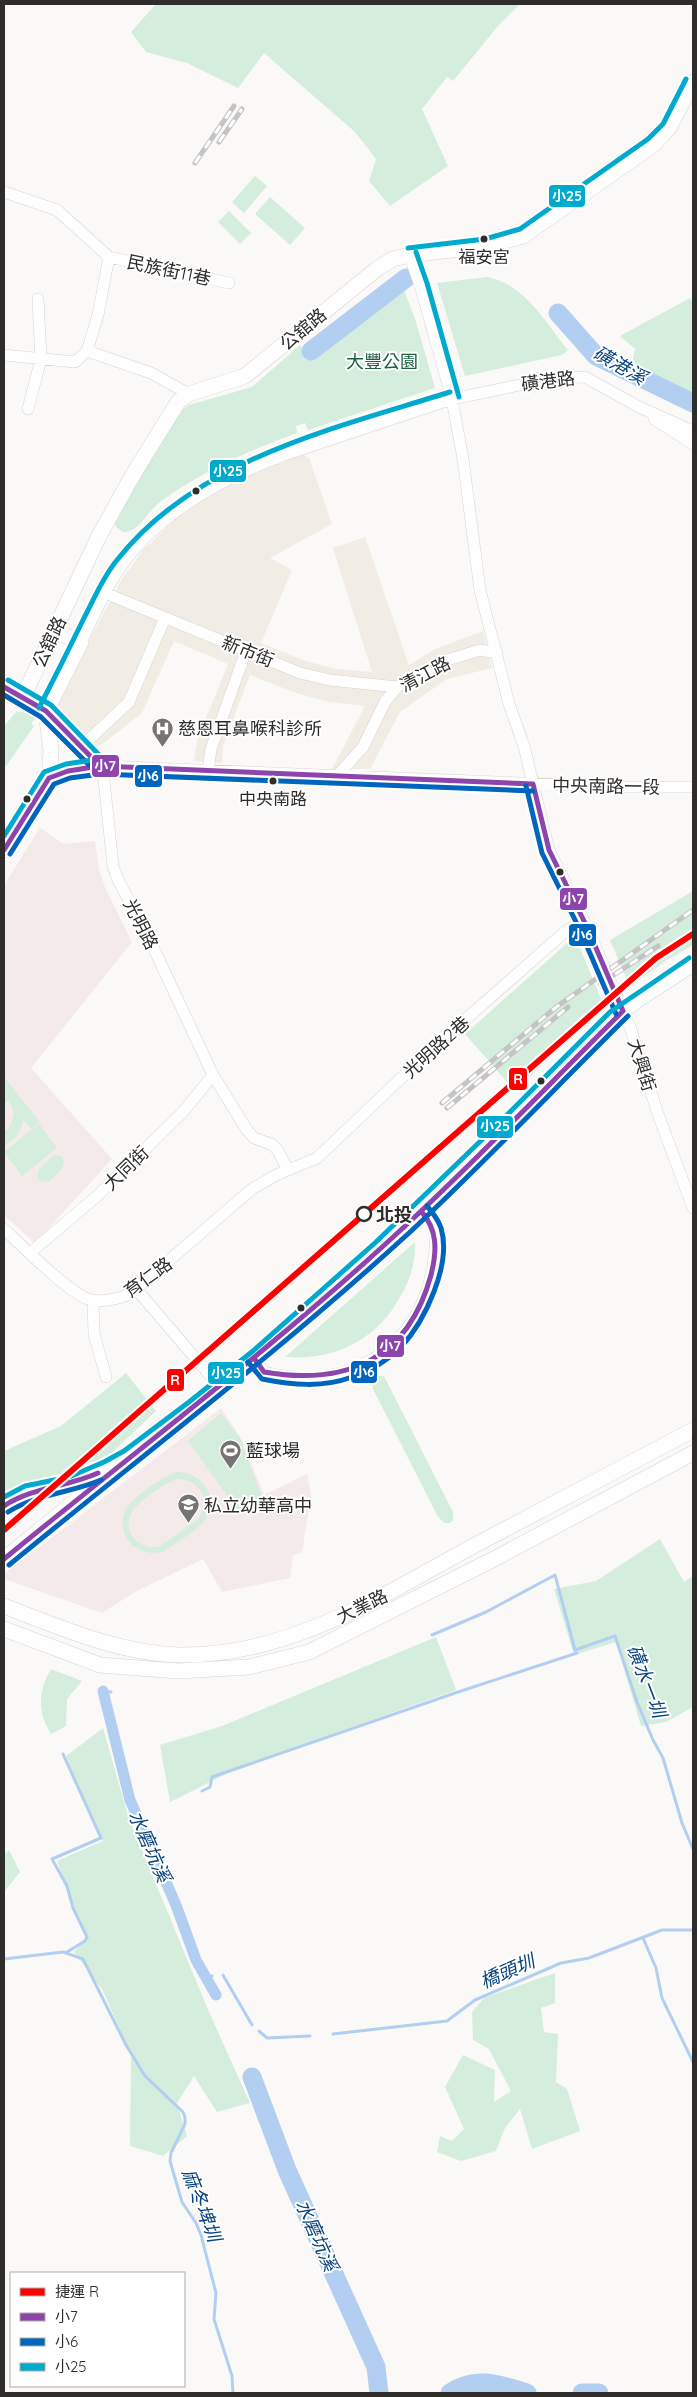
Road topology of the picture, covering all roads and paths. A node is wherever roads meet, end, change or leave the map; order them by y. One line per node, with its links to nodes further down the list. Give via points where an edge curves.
1 (693, 82): 4 (street, 公舘路, via 670,128 654,145 523,236)
2 (4, 192): 3 (street, via 57,210)
3 (109, 257): 5 (street, 民族街11巷); 7 (street, via 98,315)
4 (412, 261): 10 (street, 公舘路, via 393,260 378,268 245,376); 11 (street)
5 (229, 283)
6 (38, 299): 9 (street)
7 (87, 351): 9 (street, via 75,362); 10 (street, via 152,373)
8 (4, 355): 9 (street)
9 (41, 359): 13 (street)
10 (189, 394): 18 (street, 公舘路, via 178,402 134,473 99,536)
11 (452, 399): 12 (street, 磺港路, via 554,378 585,377); 16 (street, 磺港路, via 284,455 208,489 137,546); 21 (street, 大興街, via 480,590)
12 (639, 407): 14 (street, 磺港路); 15 (street, 磺港路)
13 (28, 409)
14 (693, 431)
15 (693, 444)
16 (105, 593): 17 (street, 新市街); 19 (street, 磺港路)
17 (165, 618): 20 (street, 新市街); 26 (street, via 130,702)
18 (54, 631): 19 (street); 24 (street, 公舘路)
19 (81, 642): 25 (street, 磺港路)
20 (246, 650): 23 (street, 新市街, via 300,673 330,680); 28 (street, via 211,749)
21 (497, 653): 23 (street, 清江路, via 480,650 444,661); 31 (street, 大興街)
22 (4, 686): 24 (street)
23 (397, 687): 29 (street, 清江路, via 385,702 363,747)
24 (23, 697): 25 (street)
25 (46, 712): 26 (street); 30 (street, via 51,751)
26 (80, 748): 27 (street)
27 (100, 766): 28 (street, 中央南路一段); 30 (street); 37 (street, 光明路, via 112,866)
28 (208, 772): 29 (street, 中央南路一段)
29 (338, 775): 31 (street, 中央南路一段)
30 (49, 778): 33 (street)
31 (533, 784): 32 (street, 中央南路一段); 34 (street, 大興街, via 549,850)
32 (693, 787)
33 (4, 850)
34 (583, 920): 36 (street, 大興街); 38 (street, 光明路2巷, via 566,931 434,1047 317,1158)
35 (693, 964): 36 (street)
36 (623, 1011): 39 (street, 大興街); 40 (street)
37 (213, 1075): 38 (street, 光明路, via 247,1130 254,1138 272,1145); 42 (street, 大同街, via 184,1112 97,1196)
38 (288, 1170): 43 (street, 育仁路, via 252,1189)
39 (693, 1208)
40 (422, 1211): 45 (street); 45 (street, via 433,1223 436,1245 429,1289 403,1333 385,1354 343,1373 317,1377 287,1377 264,1372)
41 (4, 1229): 42 (street)
42 (30, 1253): 44 (street, via 73,1290)
43 (137, 1290): 44 (street, 育仁路, via 123,1297); 47 (street)
44 (93, 1300): 46 (street, via 94,1334)
45 (254, 1358): 47 (street)
46 (106, 1377)
47 (220, 1387): 50 (street)
48 (693, 1430): 53 (street, 大業路, via 380,1598 302,1634 257,1646 212,1654 176,1655 115,1646)
49 (693, 1453): 54 (street, 大業路, via 492,1560 309,1652 249,1667 178,1671 112,1667)
50 (126, 1459): 51 (street, via 83,1481 26,1492); 52 (street)
51 (4, 1506)
52 (4, 1559)
53 (4, 1606)
54 (4, 1628)

